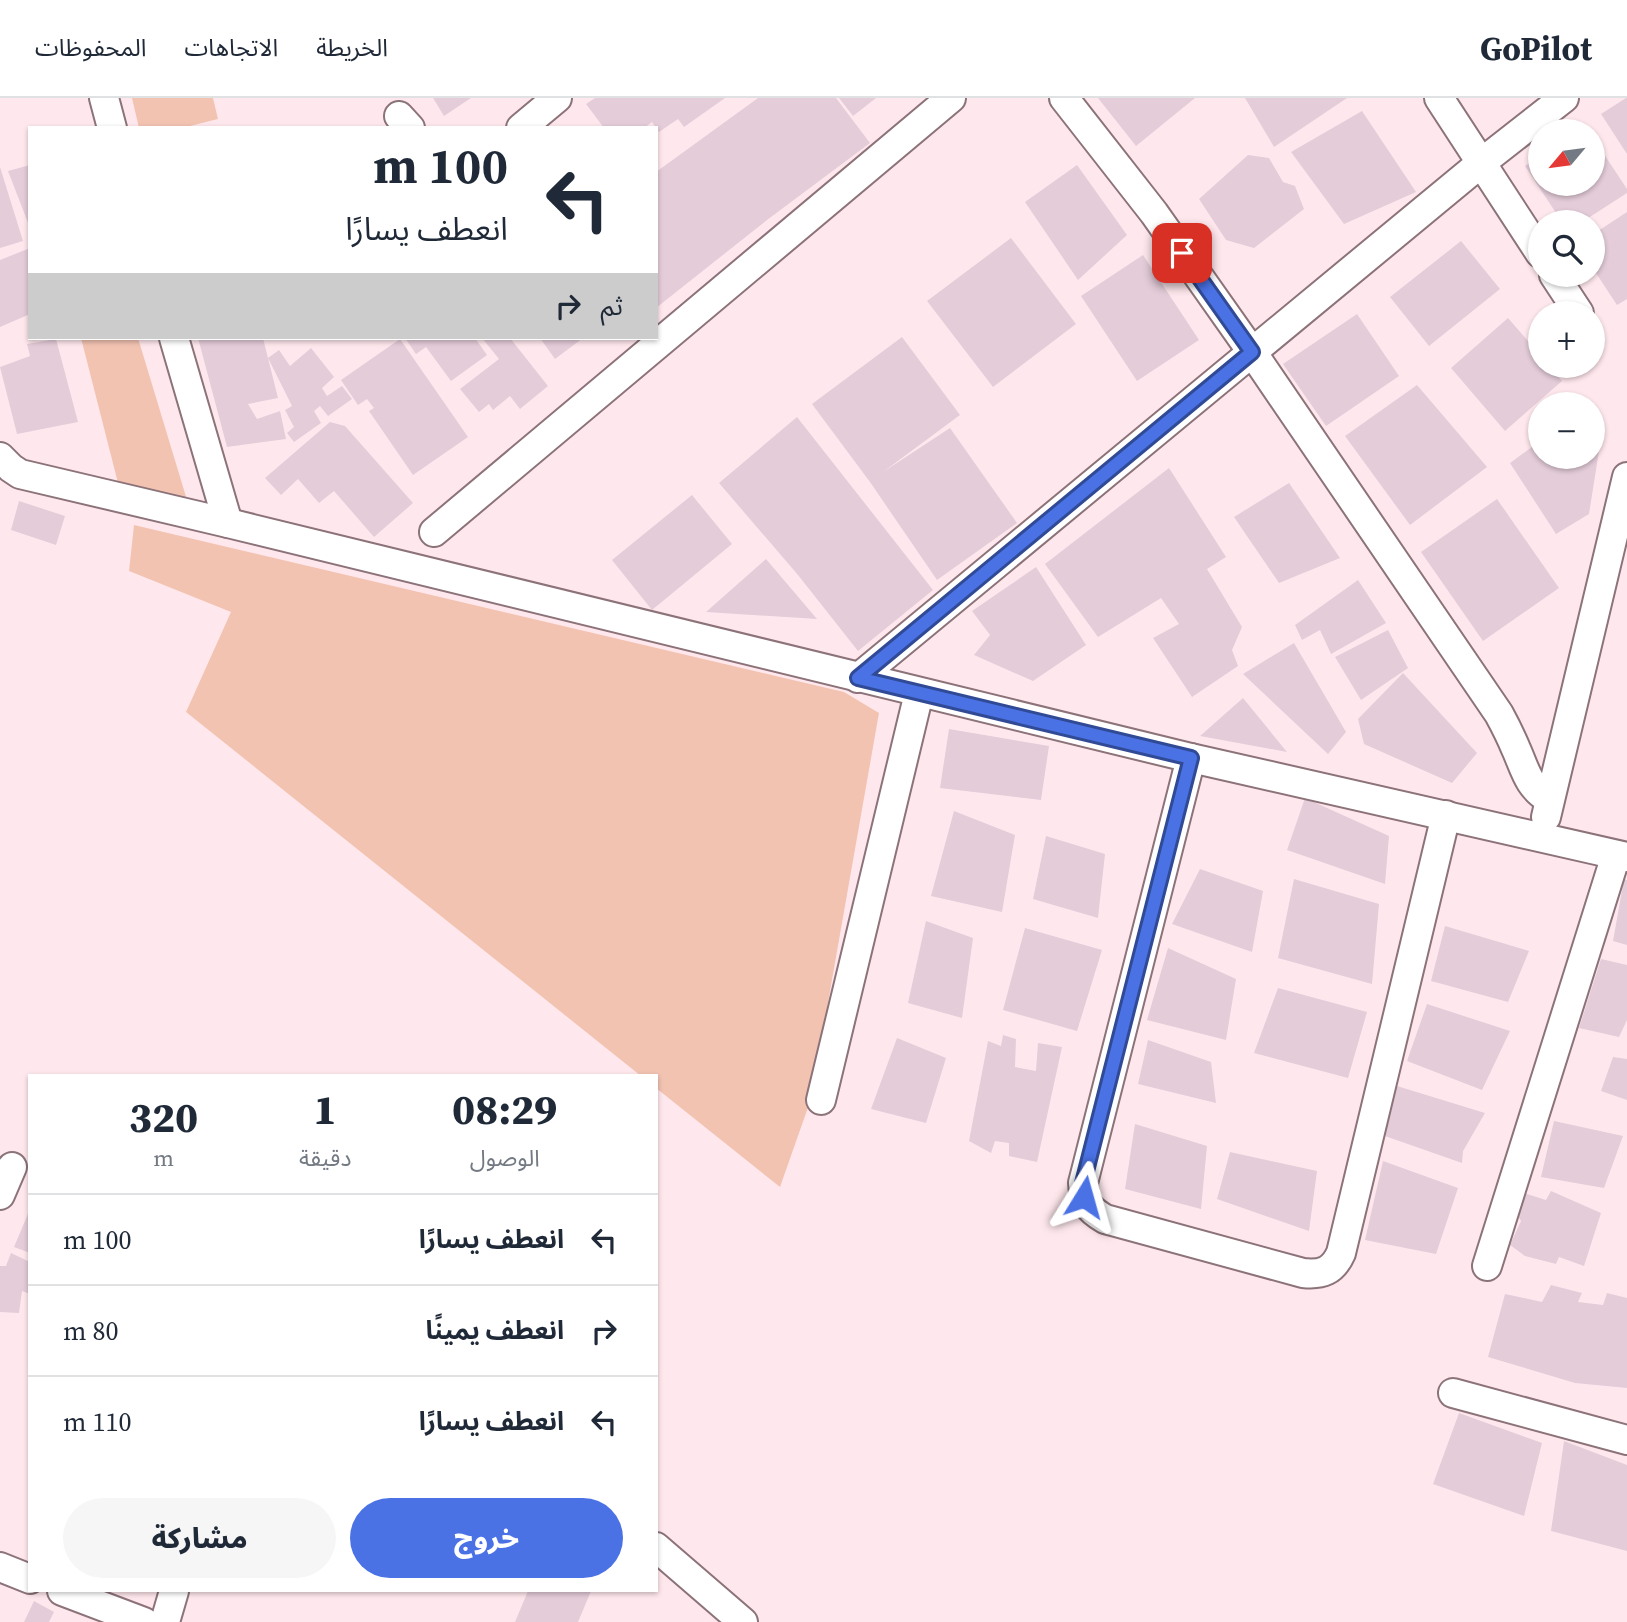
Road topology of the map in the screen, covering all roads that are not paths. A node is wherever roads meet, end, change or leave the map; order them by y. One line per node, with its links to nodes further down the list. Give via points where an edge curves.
1 (104, 98): 7 (street)
2 (557, 98): 8 (street)
3 (951, 98): 16 (street)
4 (1064, 98): 12 (street, via 1154,213)
5 (1439, 98): 9 (street)
6 (1564, 98): 9 (street)
7 (111, 126)
8 (523, 126)
9 (1481, 163): 10 (street); 12 (street)
10 (1528, 235)
11 (175, 340): 15 (street)
12 (1252, 352): 17 (street); 20 (street, via 1499,714 1532,786)
13 (0, 457): 15 (street, via 20,474)
14 (1627, 477): 20 (street)
15 (228, 523): 17 (street)
16 (434, 532)
17 (858, 678): 18 (street)
18 (919, 693): 19 (street); 24 (street)
19 (1191, 758): 21 (street); 21 (street, via 1083,1183 1084,1197 1093,1212 1105,1219 1303,1273 1326,1271 1341,1253)
20 (1549, 799): 22 (street)
21 (1446, 816): 22 (street)
22 (1542, 837): 23 (street)
23 (1621, 856): 27 (street)
24 (821, 1100)
25 (12, 1167): 26 (street)
26 (0, 1195)
27 (1486, 1266)
28 (1453, 1393): 29 (street)
29 (1627, 1440)
30 (658, 1549): 37 (street)
31 (0, 1567): 32 (street)
32 (28, 1578)
33 (65, 1592): 35 (street)
34 (174, 1592): 36 (street)
35 (144, 1622)
36 (165, 1622)
37 (743, 1622)

